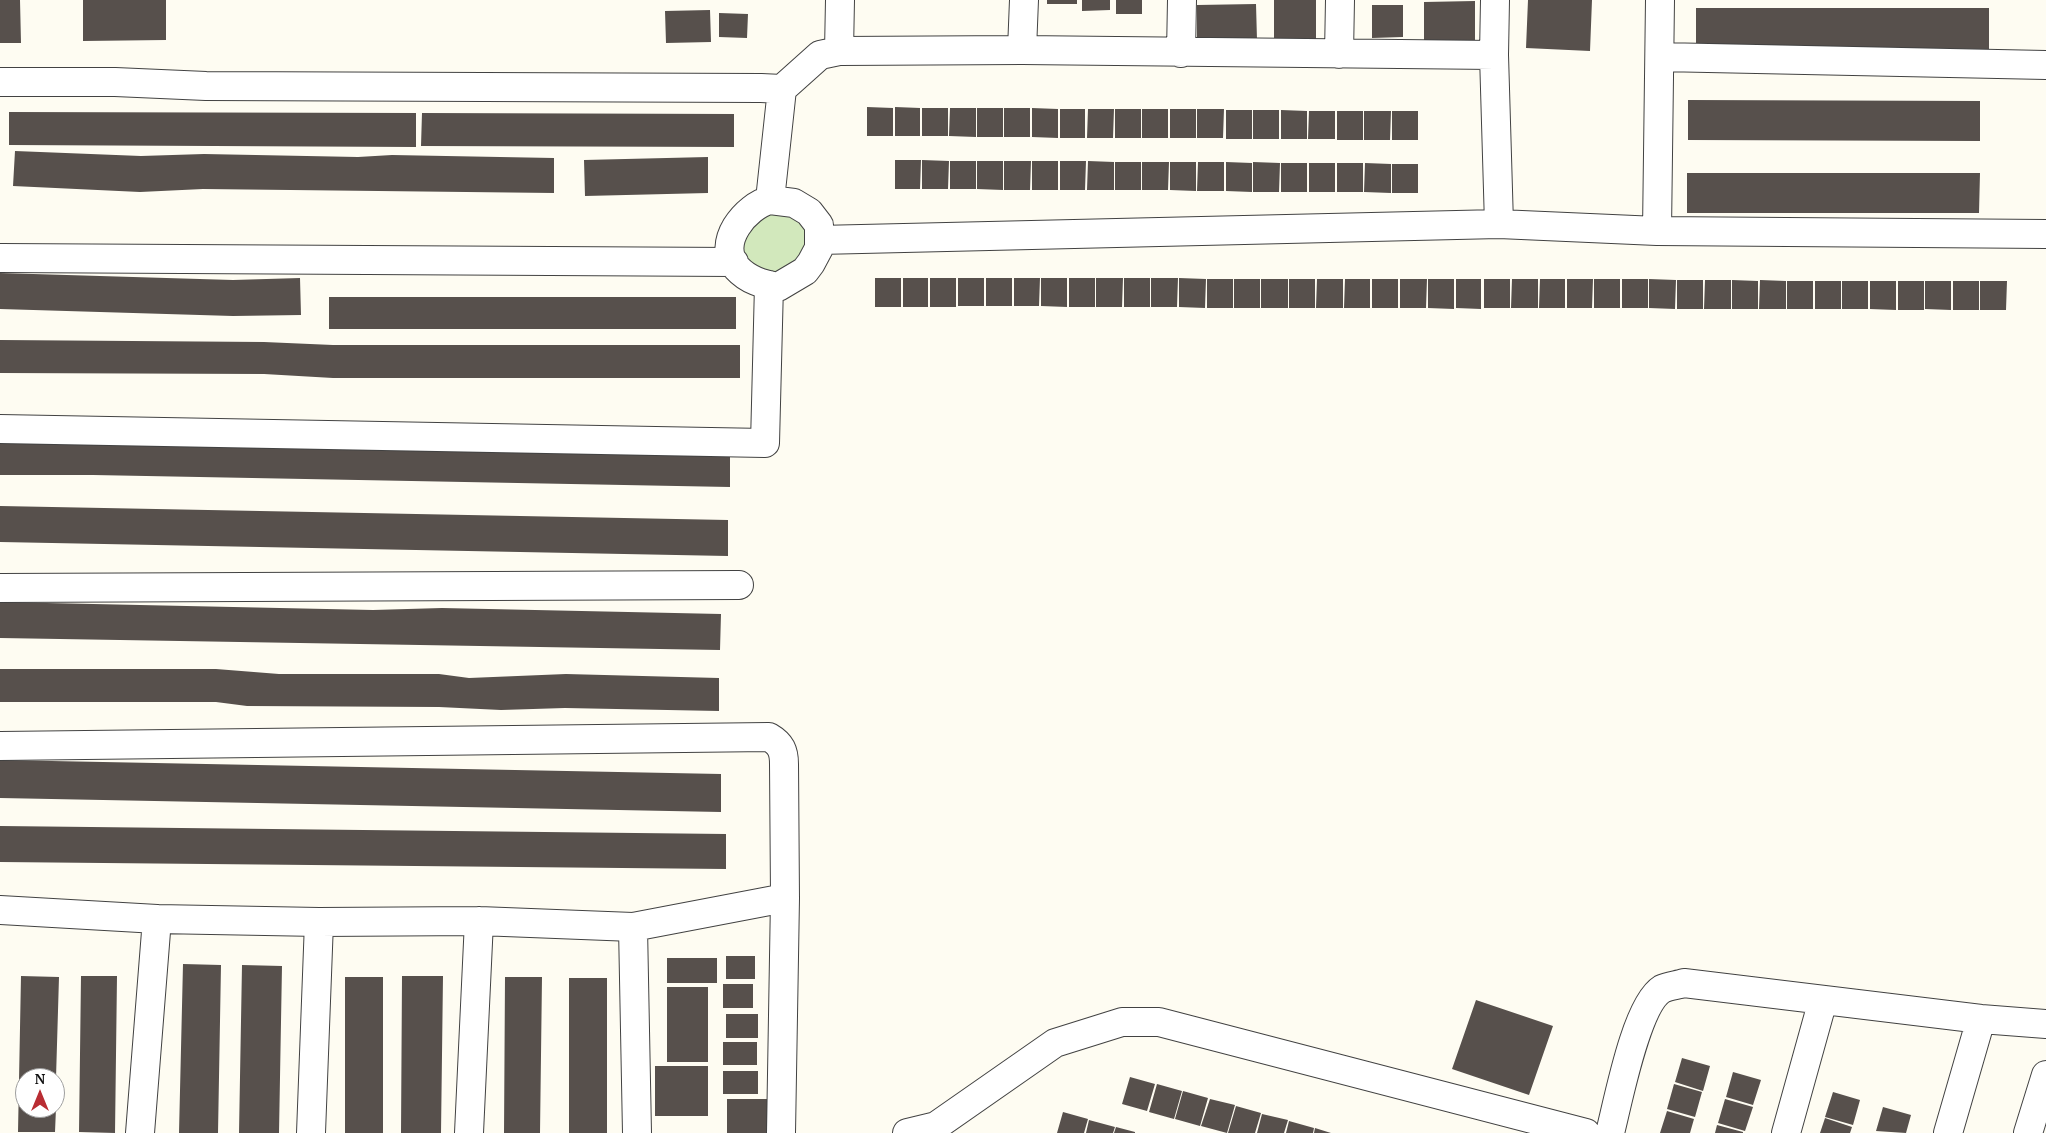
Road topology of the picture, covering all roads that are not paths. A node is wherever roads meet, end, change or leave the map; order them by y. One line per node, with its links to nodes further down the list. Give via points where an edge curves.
1 (840, 0): 8 (street)
2 (1024, 0): 7 (street)
3 (1182, 0): 9 (street)
4 (1340, 0): 10 (street)
5 (1495, 0): 11 (street)
6 (1660, 0): 12 (street)
7 (1022, 50): 8 (street); 9 (street)
8 (839, 52): 15 (street, via 820,55)
9 (1181, 53): 10 (street)
10 (1339, 54): 11 (street)
11 (1494, 55): 17 (street)
12 (1660, 57): 13 (street); 18 (street)
13 (2046, 65)
14 (0, 82): 15 (street)
15 (782, 89): 16 (street)
16 (770, 200): 20 (street, via 794,203 809,212 819,226); 22 (street, via 754,206 737,225 730,247)
17 (1499, 224): 18 (street); 20 (street)
18 (1657, 231): 19 (street)
19 (2046, 234)
20 (819, 240): 23 (street, via 816,256 805,272 778,287)
21 (0, 258): 22 (street)
22 (734, 262): 23 (street, via 747,276)
23 (769, 285): 24 (street, via 765,443)
24 (0, 429)
25 (739, 585): 26 (street)
26 (0, 588)
27 (0, 746): 28 (street, via 769,737 784,752)
28 (785, 898): 33 (street); 43 (street)
29 (0, 910): 30 (street)
30 (157, 919): 32 (street); 39 (street)
31 (480, 920): 32 (street); 33 (street); 41 (street)
32 (318, 922): 40 (street)
33 (633, 927): 42 (street)
34 (1823, 1000): 35 (street); 46 (street, via 1684,983 1662,990 1648,1004 1638,1027); 47 (street)
35 (1981, 1019): 36 (street); 48 (street)
36 (2046, 1024)
37 (2046, 1075): 49 (street)
38 (937, 1130): 44 (street); 45 (street, via 1055,1043 1122,1022 1159,1022)
39 (140, 1133)
40 (311, 1133)
41 (469, 1133)
42 (637, 1133)
43 (781, 1133)
44 (907, 1133)
45 (1586, 1133)
46 (1610, 1133)
47 (1786, 1133)
48 (1948, 1133)
49 (2028, 1133)

